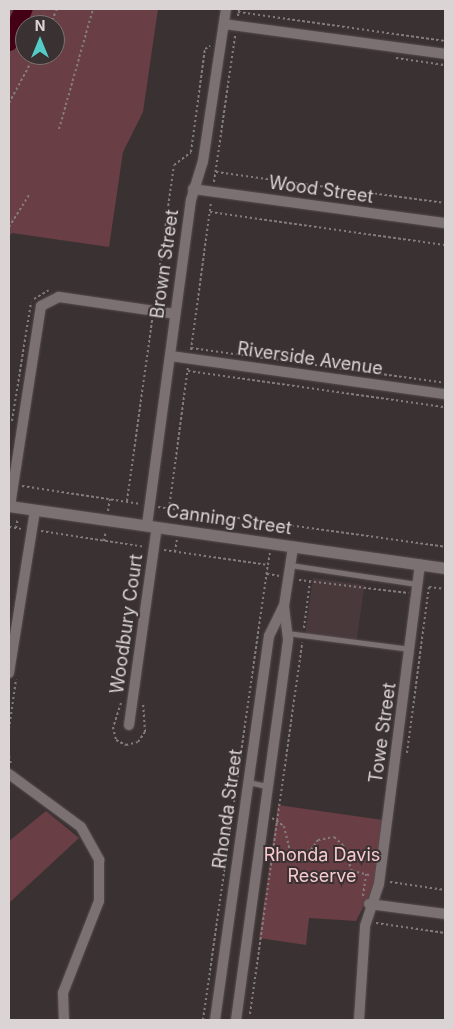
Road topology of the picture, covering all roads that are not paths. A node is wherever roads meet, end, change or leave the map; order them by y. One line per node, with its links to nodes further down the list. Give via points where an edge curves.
1 (226, 9): 2 (street, Brown Street)
2 (224, 24): 3 (street); 4 (street, Brown Street, via 203,161)
3 (445, 54)
4 (193, 189): 5 (street, Wood Street); 6 (street, Brown Street)
5 (445, 223)
6 (174, 314): 7 (street, Brown Street); 9 (street, via 153,317 58,298 41,306 18,485)
7 (170, 356): 8 (street, Riverside Avenue); 11 (street, Brown Street, via 150,506)
8 (445, 394)
9 (12, 507): 10 (street, Canning Street)
10 (34, 510): 11 (street, Canning Street); 20 (street)
11 (152, 526): 12 (street, Canning Street); 21 (street, Woodbury Court)
12 (293, 547): 13 (street, Rhonda Street); 14 (street, Canning Street)
13 (290, 565): 16 (lane); 17 (street, Rhonda Street)
14 (420, 565): 15 (street, Canning Street); 16 (street, Towe Street)
15 (445, 568)
16 (417, 584): 19 (street, Towe Street)
17 (284, 606): 18 (street, Rhonda Street); 23 (street, Rhonda Street, via 270,636)
18 (287, 633): 19 (lane); 24 (street, Rhonda Street)
19 (411, 650): 25 (street, Towe Street)
20 (9, 673)
21 (129, 725)
22 (11, 771): 27 (street, via 81,827 99,860 99,901 63,993)
23 (248, 782): 24 (lane); 28 (street, Rhonda Street)
24 (267, 786): 29 (street, Rhonda Street)
25 (369, 904): 26 (street); 30 (street, Towe Street)
26 (445, 914)
27 (64, 1020)
28 (215, 1020)
29 (236, 1020)
30 (359, 1020)

